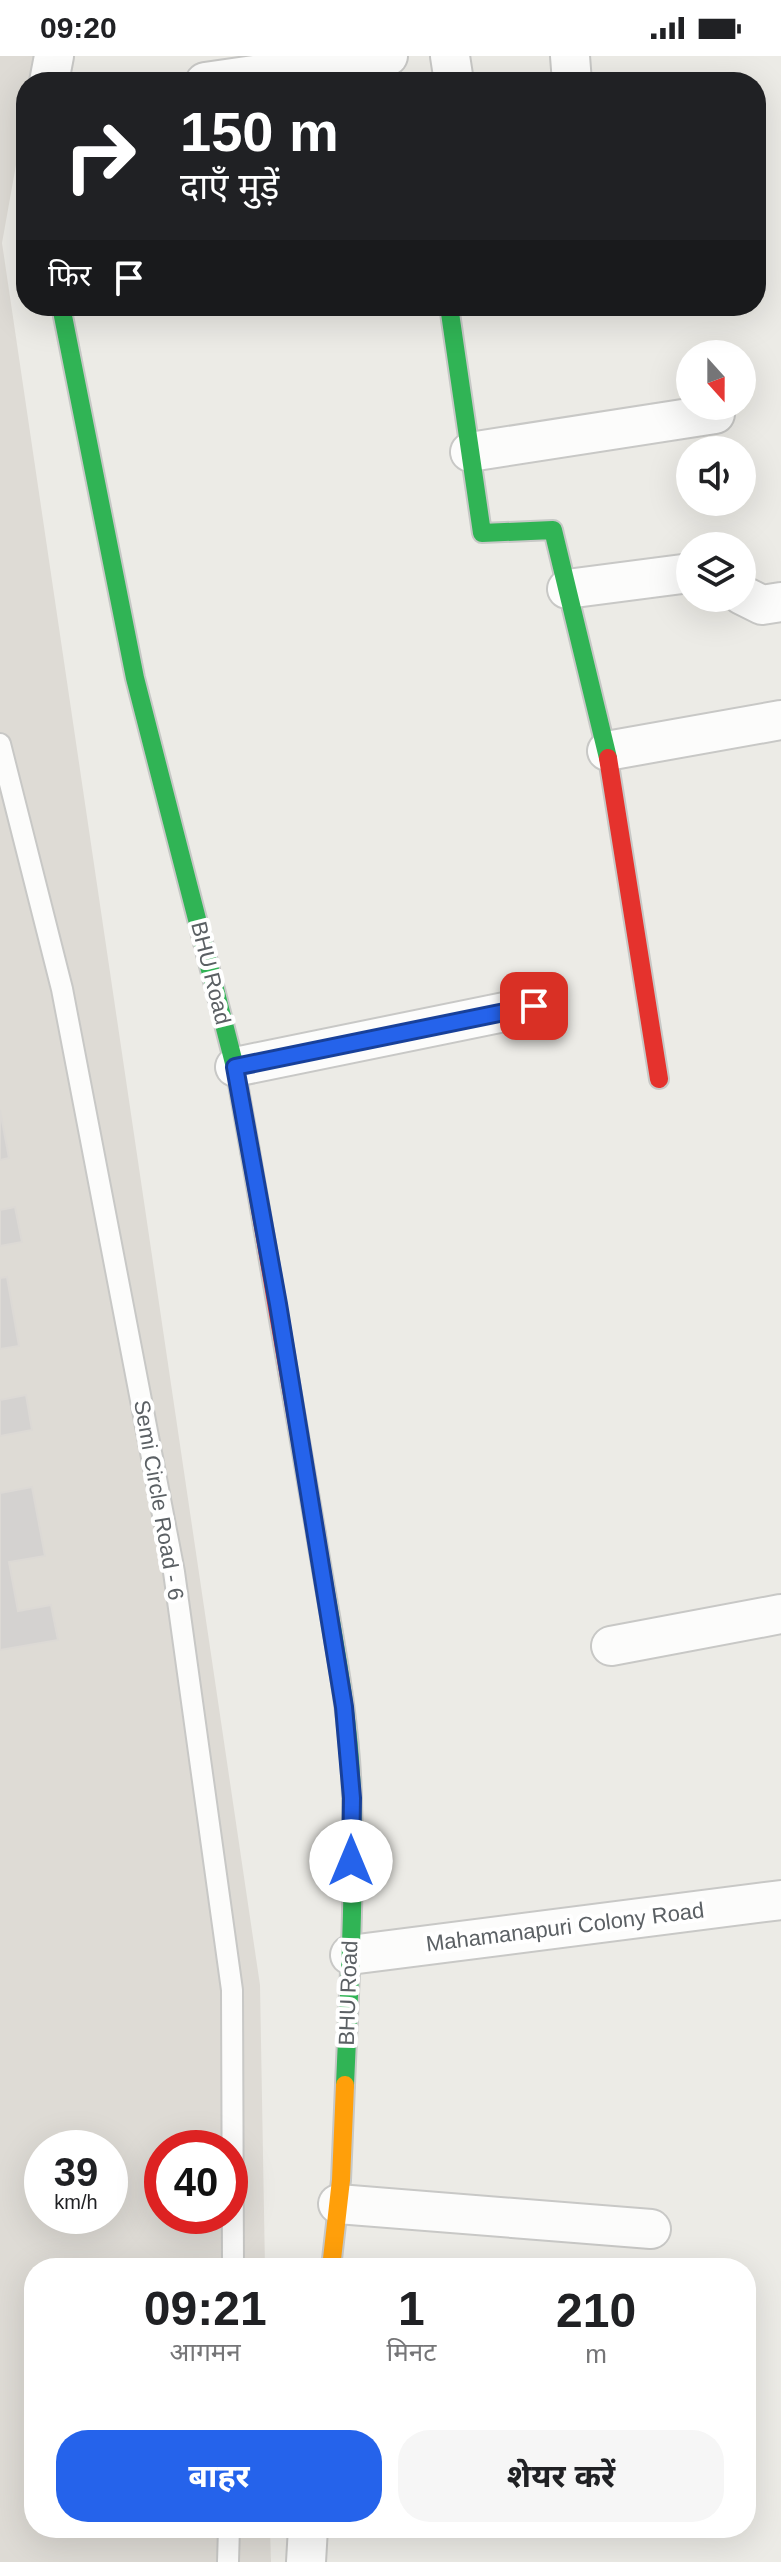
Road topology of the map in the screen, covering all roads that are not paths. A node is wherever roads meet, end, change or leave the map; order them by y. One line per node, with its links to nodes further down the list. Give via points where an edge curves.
1 (388, 56): 2 (street)
2 (349, 59): 3 (street)
3 (268, 72)
4 (63, 316): 17 (street, BHU Road, via 135,678)
5 (450, 316): 7 (street)
6 (676, 420): 7 (street)
7 (470, 452): 9 (street, via 482,533 553,530)
8 (676, 575): 9 (street)
9 (567, 589): 14 (street)
10 (756, 602): 11 (street)
11 (781, 602)
12 (781, 720): 14 (street)
13 (0, 744): 15 (lane, Semi Circle Road - 6)
14 (607, 751): 18 (street)
15 (3, 770): 25 (lane, Semi Circle Road - 6, via 62,989 174,1572 232,1990)
16 (534, 1006): 17 (street)
17 (235, 1067): 22 (street, BHU Road, via 344,1707 352,1798)
18 (659, 1079)
19 (781, 1614): 20 (street)
20 (611, 1646)
21 (781, 1900): 22 (street, Mahamanapuri Colony Road)
22 (350, 1955): 23 (street, BHU Road)
23 (338, 2204): 24 (street); 26 (street, BHU Road)
24 (651, 2229)
25 (233, 2258)
26 (332, 2258)
27 (229, 2538): 29 (lane)
28 (307, 2538): 30 (street)
29 (228, 2562)
30 (306, 2562)

